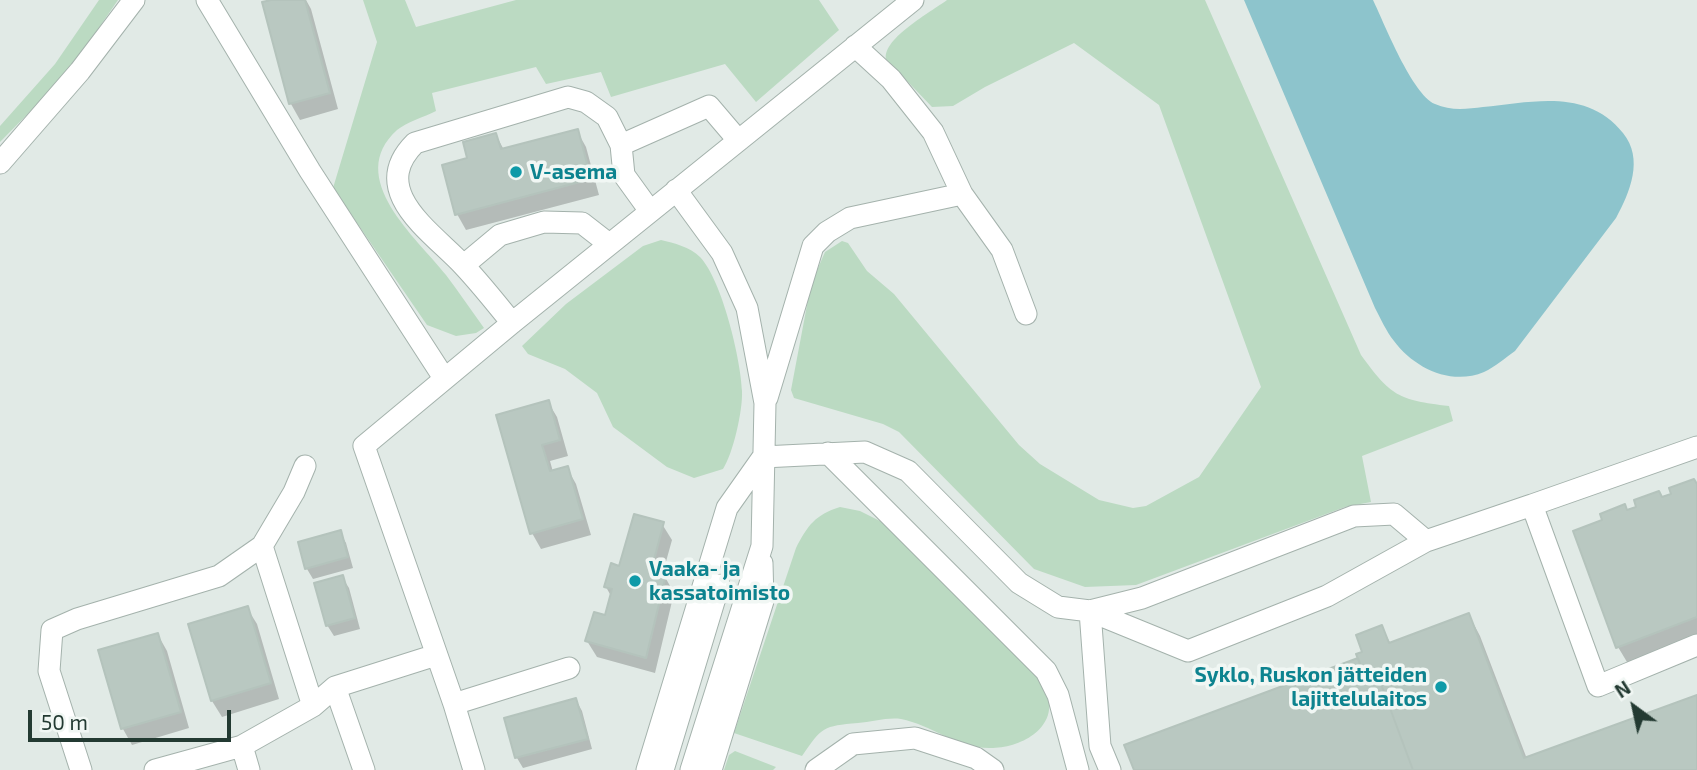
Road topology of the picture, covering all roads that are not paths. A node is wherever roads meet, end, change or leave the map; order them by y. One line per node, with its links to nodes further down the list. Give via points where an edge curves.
1 (134, 0): 7 (lane)
2 (207, 0): 15 (lane, via 310,171)
3 (913, 0): 4 (lane)
4 (855, 46): 5 (lane); 9 (lane, via 891,79 933,132)
5 (738, 140): 6 (lane, via 709,107); 8 (lane)
6 (621, 145): 10 (lane, via 624,175); 12 (lane, via 607,117 586,102 568,97 415,143 401,156 397,173 400,193 407,208)
7 (0, 163)
8 (676, 190): 10 (lane); 16 (lane, via 722,253 747,308)
9 (962, 194): 13 (lane, via 1002,250); 16 (lane, via 850,218 813,246)
10 (650, 211): 11 (lane)
11 (609, 244): 12 (lane, via 582,223 544,222 500,235); 14 (lane)
12 (464, 265): 14 (lane)
13 (1026, 313)
14 (512, 323): 15 (lane)
15 (444, 378): 27 (lane, via 364,446)
16 (765, 403): 19 (lane)
17 (1697, 447): 21 (lane)
18 (828, 453): 19 (lane); 25 (lane, via 865,452 908,471 1019,583 1058,607); 43 (lane, via 1046,670 1058,695)
19 (763, 457): 24 (lane); 33 (lane)
20 (305, 466): 23 (lane)
21 (1532, 505): 22 (lane); 26 (lane, via 1598,685)
22 (1426, 541): 25 (lane, via 1394,514 1354,516 1142,598); 25 (lane, via 1327,596 1188,651)
23 (262, 546): 31 (lane); 34 (lane, via 219,576 52,630 49,671)
24 (762, 546): 39 (lane); 40 (lane, via 763,601)
25 (1090, 611): 44 (lane, via 1100,746)
26 (1697, 645)
27 (436, 655): 29 (lane); 30 (lane)
28 (569, 668): 30 (lane)
29 (335, 687): 31 (lane); 37 (lane)
30 (454, 704): 38 (lane)
31 (313, 706): 32 (lane)
32 (243, 746): 35 (lane); 36 (lane)
33 (650, 769)
34 (81, 770)
35 (155, 770)
36 (249, 770)
37 (364, 770)
38 (474, 770)
39 (691, 770)
40 (710, 770)
41 (816, 770): 42 (lane, via 853,744 915,738 976,758)
42 (993, 770)
43 (1078, 770)
44 (1110, 770)

